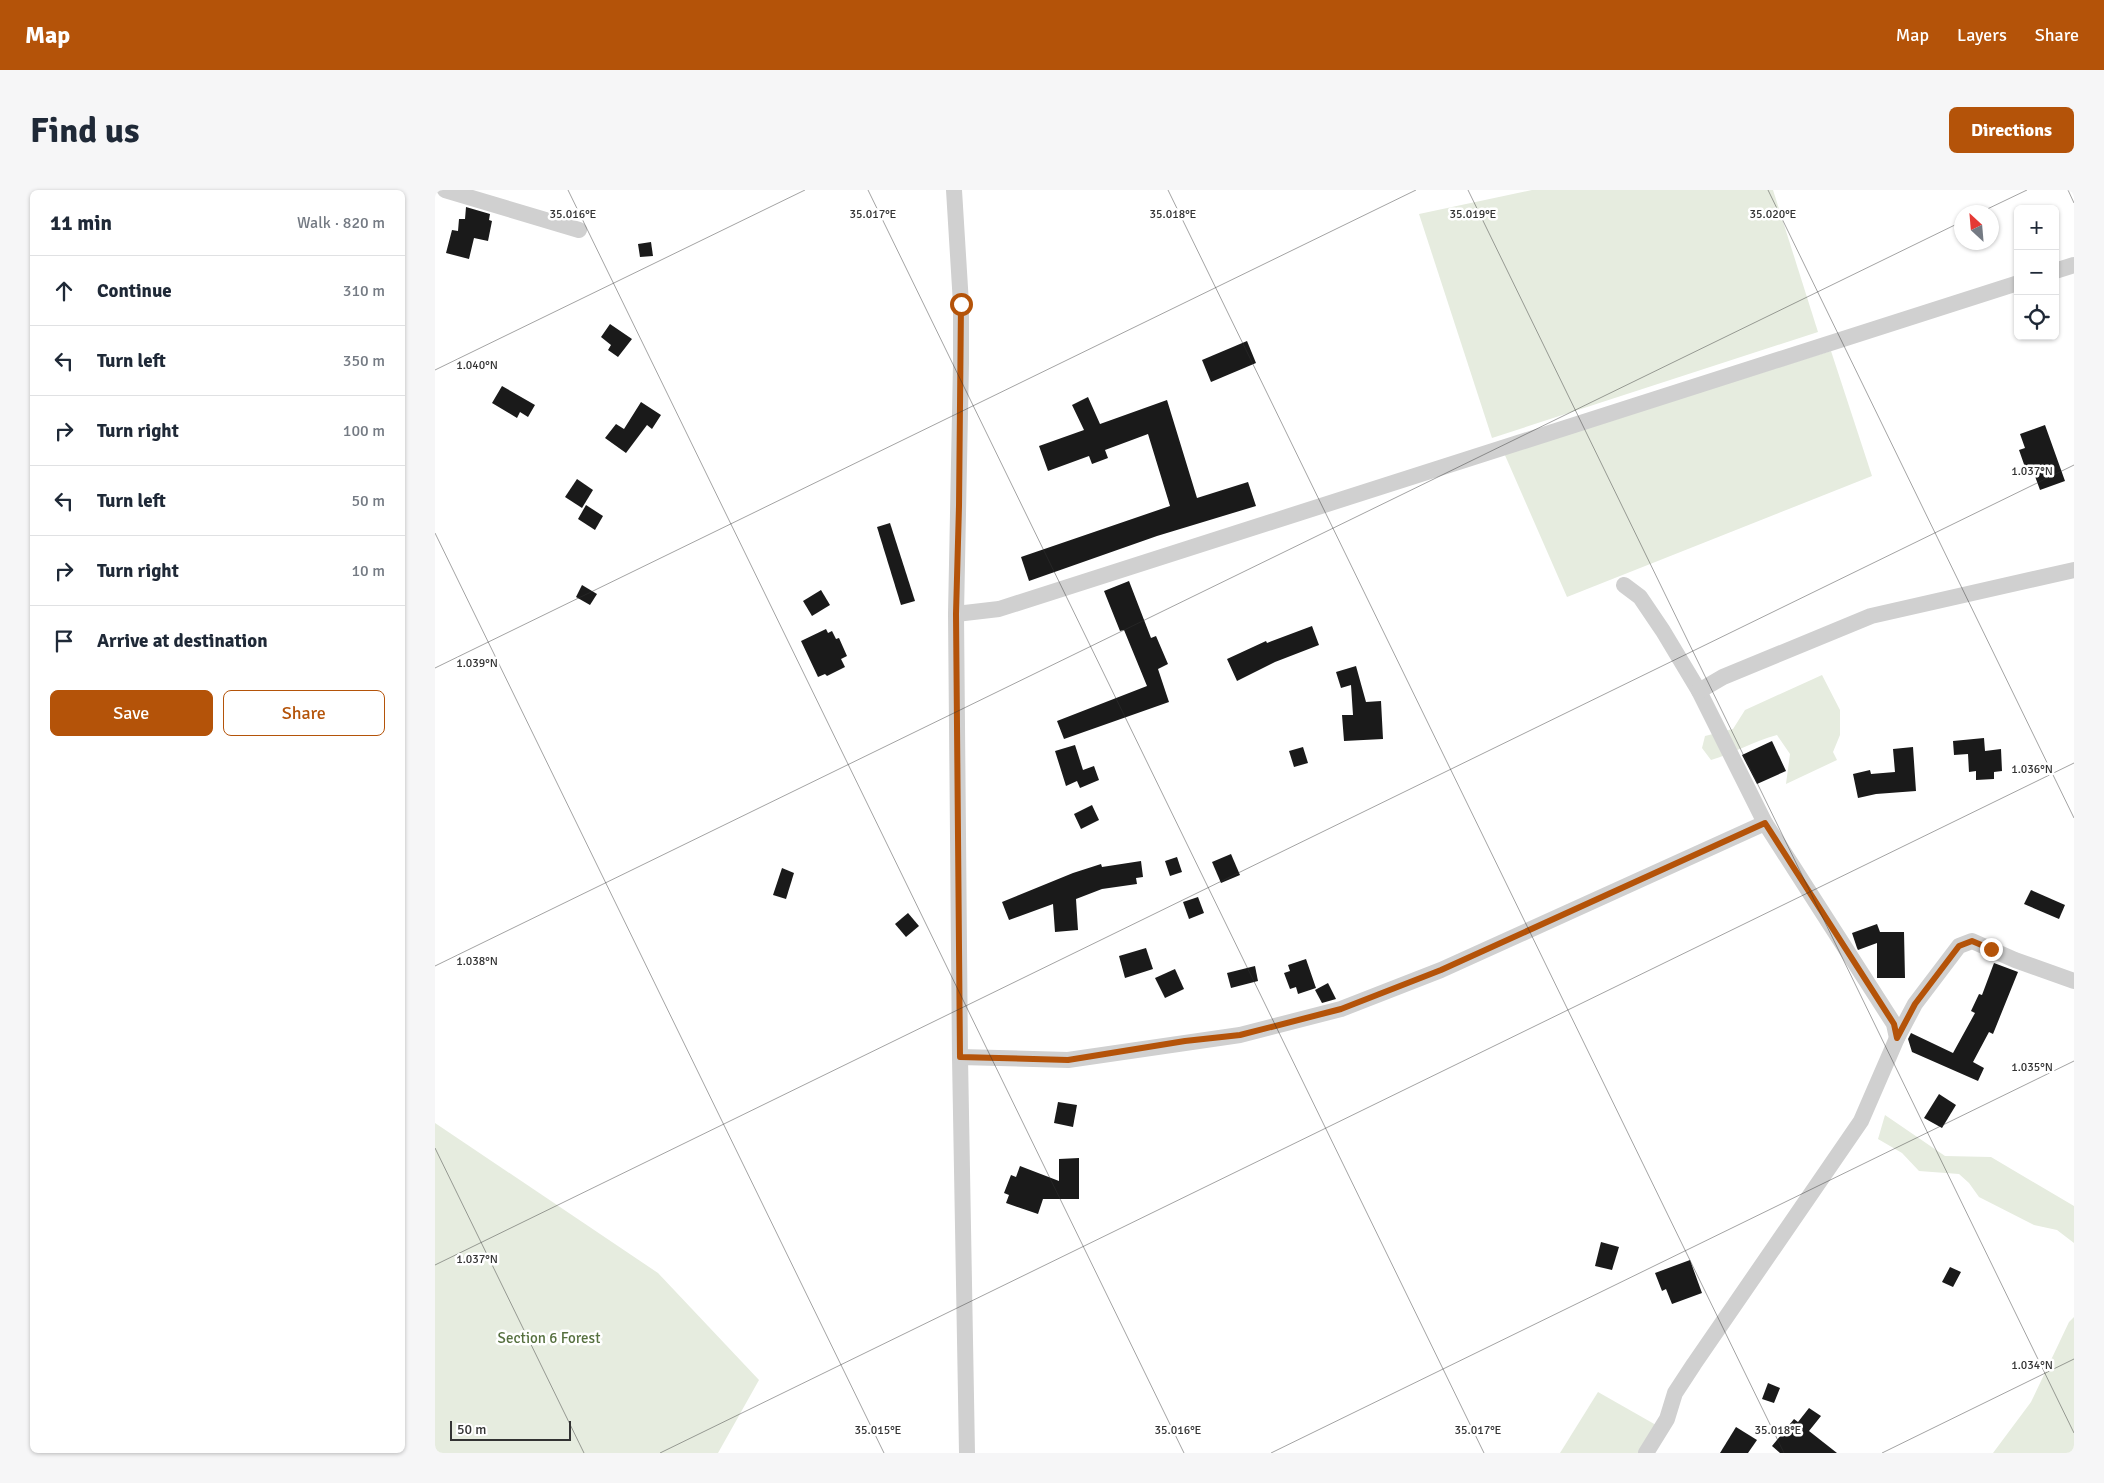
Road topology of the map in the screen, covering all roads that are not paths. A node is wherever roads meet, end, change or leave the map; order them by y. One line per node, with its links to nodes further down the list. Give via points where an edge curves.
1 (445, 190): 3 (street)
2 (954, 190): 9 (street, via 961,304)
3 (579, 230)
4 (2074, 265): 5 (street)
5 (2059, 270)
6 (2014, 284): 9 (street, via 999,609)
7 (2074, 570): 10 (street, via 1871,616)
8 (1624, 585): 10 (street, via 1640,597)
9 (956, 614): 14 (street)
10 (1699, 690): 11 (street)
11 (1765, 823): 13 (street, via 1894,1024); 14 (street, via 1441,970 1341,1009 1240,1035 1068,1060)
12 (2074, 982): 13 (street, via 1972,941 1959,946 1915,1004)
13 (1897, 1038): 16 (street, via 1861,1121 1675,1393 1667,1419)
14 (960, 1057): 15 (street)
15 (967, 1453)
16 (1647, 1453)

